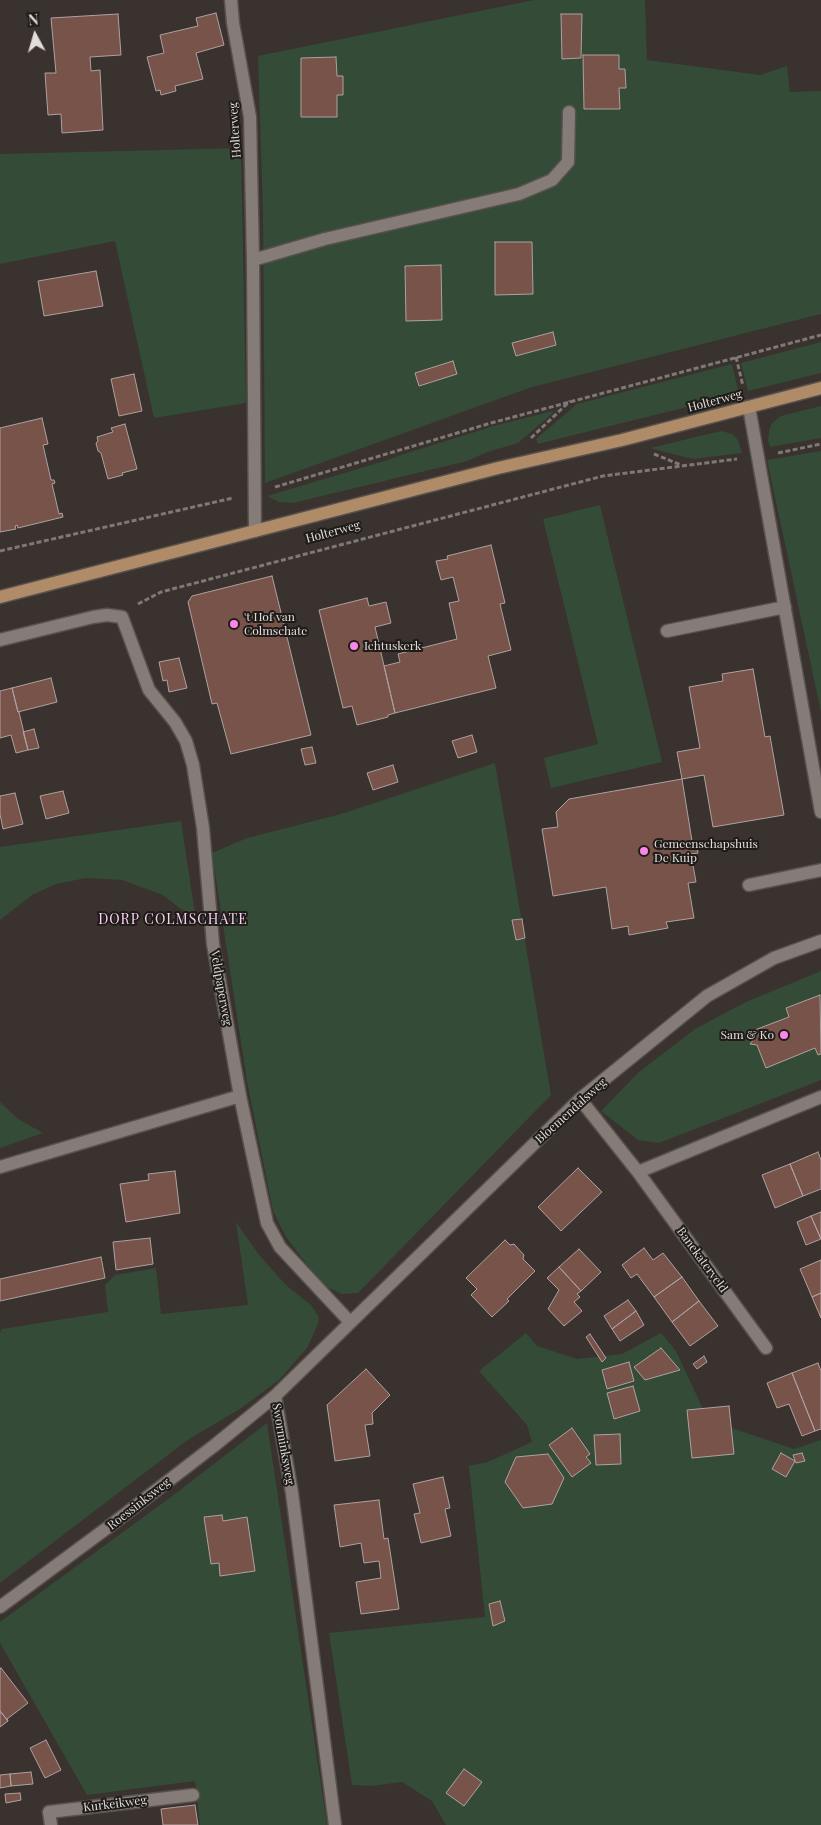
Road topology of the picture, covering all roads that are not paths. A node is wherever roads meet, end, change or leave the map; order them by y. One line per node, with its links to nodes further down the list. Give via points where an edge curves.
1 (231, 0): 3 (street, Holterweg, via 232,23 250,117)
2 (569, 112): 3 (street, via 568,162 552,180 519,194 325,239)
3 (254, 260): 6 (street, Holterweg)
4 (821, 388): 5 (main road, Holterweg)
5 (749, 407): 6 (main road, Holterweg); 8 (street)
6 (255, 531): 7 (main road, Holterweg)
7 (0, 597)
8 (785, 606): 9 (street); 11 (street)
9 (667, 631)
10 (0, 640): 15 (street, Veldpaperweg, via 93,617 122,617 149,690 175,722 186,741 193,765 203,828 214,944)
11 (821, 812)
12 (821, 870): 13 (street)
13 (749, 885)
14 (821, 940): 17 (street, Bloemendalsweg, via 774,958 707,996)
15 (240, 1096): 18 (street); 20 (street, via 267,1223 280,1247)
16 (821, 1096): 19 (street)
17 (580, 1099): 19 (street, Banekaterveld); 20 (street, Bloemendalsweg)
18 (0, 1167)
19 (638, 1172): 21 (street, Banekaterveld)
20 (350, 1322): 22 (street, Sworminksweg)
21 (766, 1348)
22 (275, 1396): 23 (street, Roessinksweg, via 118,1520); 26 (street, Sworminksweg, via 292,1493)
23 (0, 1607)
24 (193, 1795): 25 (street, Kurkeikweg, via 49,1812)
25 (51, 1825)
26 (335, 1825)

